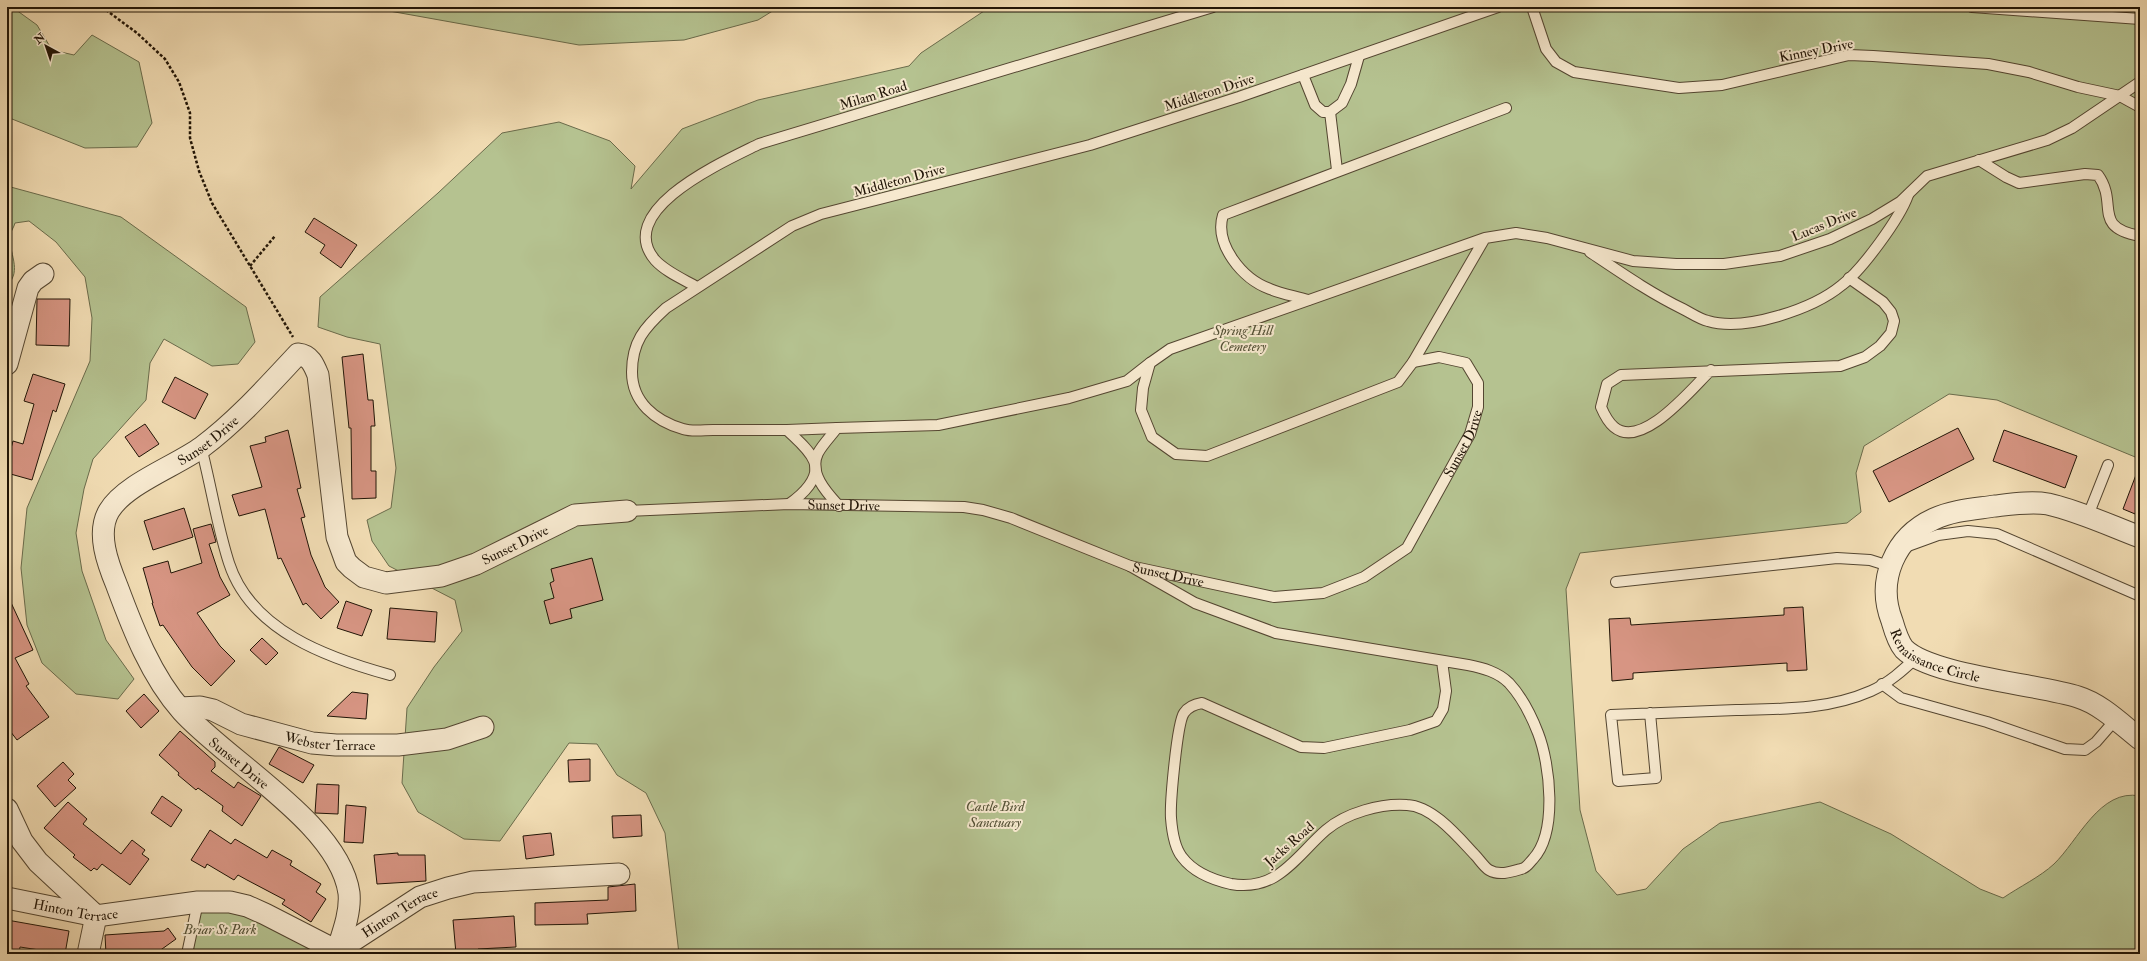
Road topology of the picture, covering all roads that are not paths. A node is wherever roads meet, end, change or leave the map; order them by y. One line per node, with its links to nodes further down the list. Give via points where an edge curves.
1 (1213, 7): 21 (lane, Milam Road, via 759,144 709,168 659,206 646,226 646,245 656,260 669,272)
2 (1498, 7): 6 (lane, Middleton Drive)
3 (1532, 7): 9 (lane, Kinney Drive, via 1546,49 1556,62 1574,72 1671,86 1722,84 1849,55 1988,64)
4 (1972, 7): 5 (lane)
5 (2140, 19)
6 (1359, 56): 7 (lane, Middleton Drive); 12 (lane, via 1351,84 1342,102)
7 (1303, 75): 12 (lane, via 1315,105 1323,112); 21 (lane, Middleton Drive, via 1090,145 821,214 792,226)
8 (2140, 82): 9 (lane, Lucas Drive)
9 (2120, 96): 10 (lane, Kinney Drive); 13 (lane, Lucas Drive, via 2072,128 2047,140)
10 (2140, 107)
11 (1506, 108): 14 (lane)
12 (1330, 112): 14 (lane)
13 (1979, 160): 15 (lane, Lucas Drive, via 1927,176); 16 (lane, via 2019,183 2085,174 2098,175 2105,184 2110,219 2114,228)
14 (1337, 170): 22 (lane, via 1231,211 1223,215 1220,225 1222,239 1236,264 1249,277 1268,289)
15 (1908, 194): 18 (lane, Lucas Drive, via 1900,202 1872,219 1830,239 1780,256 1724,264 1676,264 1633,260); 20 (lane, via 1904,208 1870,255)
16 (2140, 236)
17 (1485, 238): 18 (lane, Lucas Drive, via 1516,233); 22 (lane, Lucas Drive); 23 (lane)
18 (1581, 247): 20 (lane, via 1656,296 1708,321 1733,324 1768,318 1812,304 1843,285)
19 (43, 274): 25 (street, via 28,288)
20 (1849, 278): 26 (lane, via 1883,302 1894,321 1891,332 1880,346 1865,358 1840,366)
21 (697, 287): 28 (lane, Middleton Drive, via 649,323 637,341 632,356 632,384 641,405 660,420 684,430)
22 (1308, 300): 24 (lane, Lucas Drive, via 1170,348)
23 (1413, 362): 24 (lane, via 1398,382 1207,456 1176,454 1152,437 1141,410 1143,388); 38 (lane, Sunset Drive, via 1439,358 1466,363 1478,383 1478,407 1470,434 1407,548 1364,577 1323,593 1274,596)
24 (1150, 363): 27 (lane, Middleton Drive, via 1128,382 1069,398 938,426)
25 (7, 364)
26 (1711, 370): 26 (lane, via 1622,375 1607,384 1600,407 1615,428 1625,432 1637,431 1667,414)
27 (838, 428): 28 (lane, Middleton Drive); 31 (lane, via 818,454)
28 (787, 430): 31 (lane, via 810,455)
29 (201, 447): 34 (street, Sunset Drive, via 253,401 298,354 304,355 314,364 318,375 337,537 346,562 364,577 386,583 441,576 476,564 575,515); 43 (lane, via 230,564 242,589 258,611 300,642 347,663); 45 (street, Sunset Drive, via 125,493 110,510 104,523 104,540 112,573 135,636)
30 (2108, 466): 35 (lane)
31 (816, 471): 32 (lane, via 802,496); 33 (lane, via 825,491)
32 (789, 504): 33 (lane, Sunset Drive); 34 (lane, Sunset Drive)
33 (839, 506): 38 (lane, Sunset Drive, via 964,507 983,510 1011,518)
34 (627, 511)
35 (2087, 518): 36 (street, Renaissance Circle); 37 (street, Renaissance Circle, via 2048,504 2016,504 1960,511 1934,519 1915,531)
36 (2140, 537)
37 (1895, 557): 39 (lane, via 1870,560 1837,558); 40 (lane, via 1938,535 1968,531 1997,534); 41 (street, Renaissance Circle, via 1885,588 1891,619 1904,649)
38 (1130, 566): 42 (lane, Jacks Road, via 1195,603 1276,633)
39 (1616, 582)
40 (2140, 596)
41 (1917, 657): 44 (lane, via 1894,678); 47 (street, Renaissance Circle, via 1931,665 2079,697)
42 (1442, 661): 42 (lane, Jacks Road, via 1446,692 1443,709 1436,721 1410,730 1324,748 1300,747 1216,708 1202,703 1194,704 1184,713 1179,730 1171,817 1175,845 1182,858 1204,876 1233,884 1258,885 1278,876 1327,829 1353,814 1391,804 1410,805 1446,824 1489,870 1504,874 1525,868 1541,850 1549,817 1548,776 1538,734 1523,702 1508,682 1488,669)
43 (390, 675)
44 (1882, 684): 46 (lane, via 1852,698 1811,708); 47 (lane, via 1901,698 1987,722 2065,749 2085,750 2096,742)
45 (180, 708): 48 (street, Webster Terrace, via 200,707 213,710 241,724 312,743 398,745 447,739); 55 (street, Sunset Drive, via 203,734 296,810 333,853 346,876 349,896 346,922)
46 (1650, 714): 46 (lane, via 1611,715 1618,781 1656,778)
47 (2116, 719): 49 (street, Renaissance Circle)
48 (483, 727)
49 (2140, 739)
50 (7, 809): 54 (street, via 22,841 38,862)
51 (619, 874): 55 (street, Hinton Terrace, via 472,882 448,888 420,897)
52 (7, 898): 54 (street, Hinton Terrace)
53 (198, 902): 54 (street, Hinton Terrace); 55 (street, Hinton Terrace, via 230,902 246,906); 57 (lane)
54 (96, 916): 56 (street)
55 (337, 952)
56 (88, 954)
57 (187, 954)

